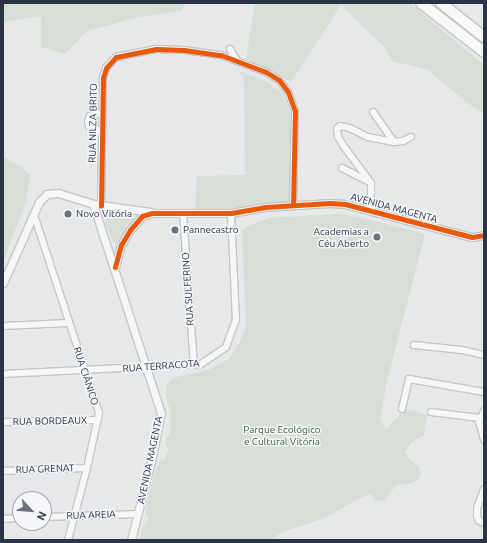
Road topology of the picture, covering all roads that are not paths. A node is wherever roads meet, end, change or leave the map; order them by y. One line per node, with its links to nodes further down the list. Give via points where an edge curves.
1 (422, 3): 5 (highway)
2 (441, 3): 3 (highway)
3 (484, 38)
4 (230, 49): 6 (street)
5 (484, 52)
6 (236, 59): 8 (street, RUA NILZA BRITO, via 184,50 156,49 116,56 102,78); 15 (street, RUA NILZA BRITO, via 279,80 288,92 295,111)
7 (373, 112): 11 (street)
8 (102, 114): 9 (street, RUA NILZA BRITO); 9 (street, via 90,116 88,122 89,126)
9 (102, 132): 16 (street, RUA NILZA BRITO)
10 (411, 136): 11 (street, via 403,141)
11 (394, 142): 13 (street, via 368,137 350,128 340,126 337,129 338,138 344,148)
12 (342, 168): 13 (street)
13 (371, 183): 17 (street)
14 (93, 204): 16 (street, AVENIDA MAGENTA); 21 (street, AVENIDA MAGENTA, via 58,193 47,194 39,202); 23 (street, AVENIDA MAGENTA)
15 (293, 205): 17 (street, AVENIDA MAGENTA, via 345,204); 20 (street, AVENIDA MAGENTA)
16 (101, 206): 18 (street, AVENIDA MAGENTA)
17 (368, 210): 22 (street, AVENIDA MAGENTA, via 472,237)
18 (152, 213): 19 (street, AVENIDA MAGENTA); 24 (street, via 142,216 130,230)
19 (183, 213): 20 (street, AVENIDA MAGENTA); 31 (street, RUA SULFERINO)
20 (231, 213): 31 (street, RUA TERRACOTA, via 236,320 226,347 202,364)
21 (34, 215): 26 (street); 27 (street, RUA CIÂNICO)
22 (484, 235)
23 (108, 247): 24 (street); 25 (street, AVENIDA MAGENTA)
24 (120, 249): 25 (street)
25 (115, 267): 32 (street, AVENIDA MAGENTA)
26 (3, 283)
27 (68, 323): 28 (street); 33 (street, RUA CIÂNICO)
28 (3, 326)
29 (414, 345): 30 (street)
30 (484, 355)
31 (194, 365): 32 (street, RUA TERRACOTA)
32 (146, 367): 33 (street, RUA TERRACOTA); 46 (street, AVENIDA MAGENTA, via 161,413)
33 (85, 371): 34 (street, RUA TERRACOTA); 40 (street, RUA CIÂNICO, via 99,413)
34 (3, 374)
35 (484, 392): 36 (street, via 409,379)
36 (402, 409)
37 (484, 411): 39 (street)
38 (432, 412): 39 (street)
39 (480, 418): 42 (street)
40 (98, 420): 41 (street, RUA BORDEAUX); 43 (street, RUA CIÂNICO)
41 (3, 422)
42 (484, 440)
43 (87, 468): 44 (street, RUA GRENAT); 47 (street, RUA CIÂNICO)
44 (3, 471)
45 (484, 489): 49 (street, via 478,503 477,516)
46 (138, 514): 47 (street, RUA AREIA); 51 (street, AVENIDA MAGENTA)
47 (74, 515): 48 (street, RUA AREIA); 50 (street, RUA CIÂNICO)
48 (52, 516)
49 (484, 524)
50 (68, 540)
51 (131, 540)

